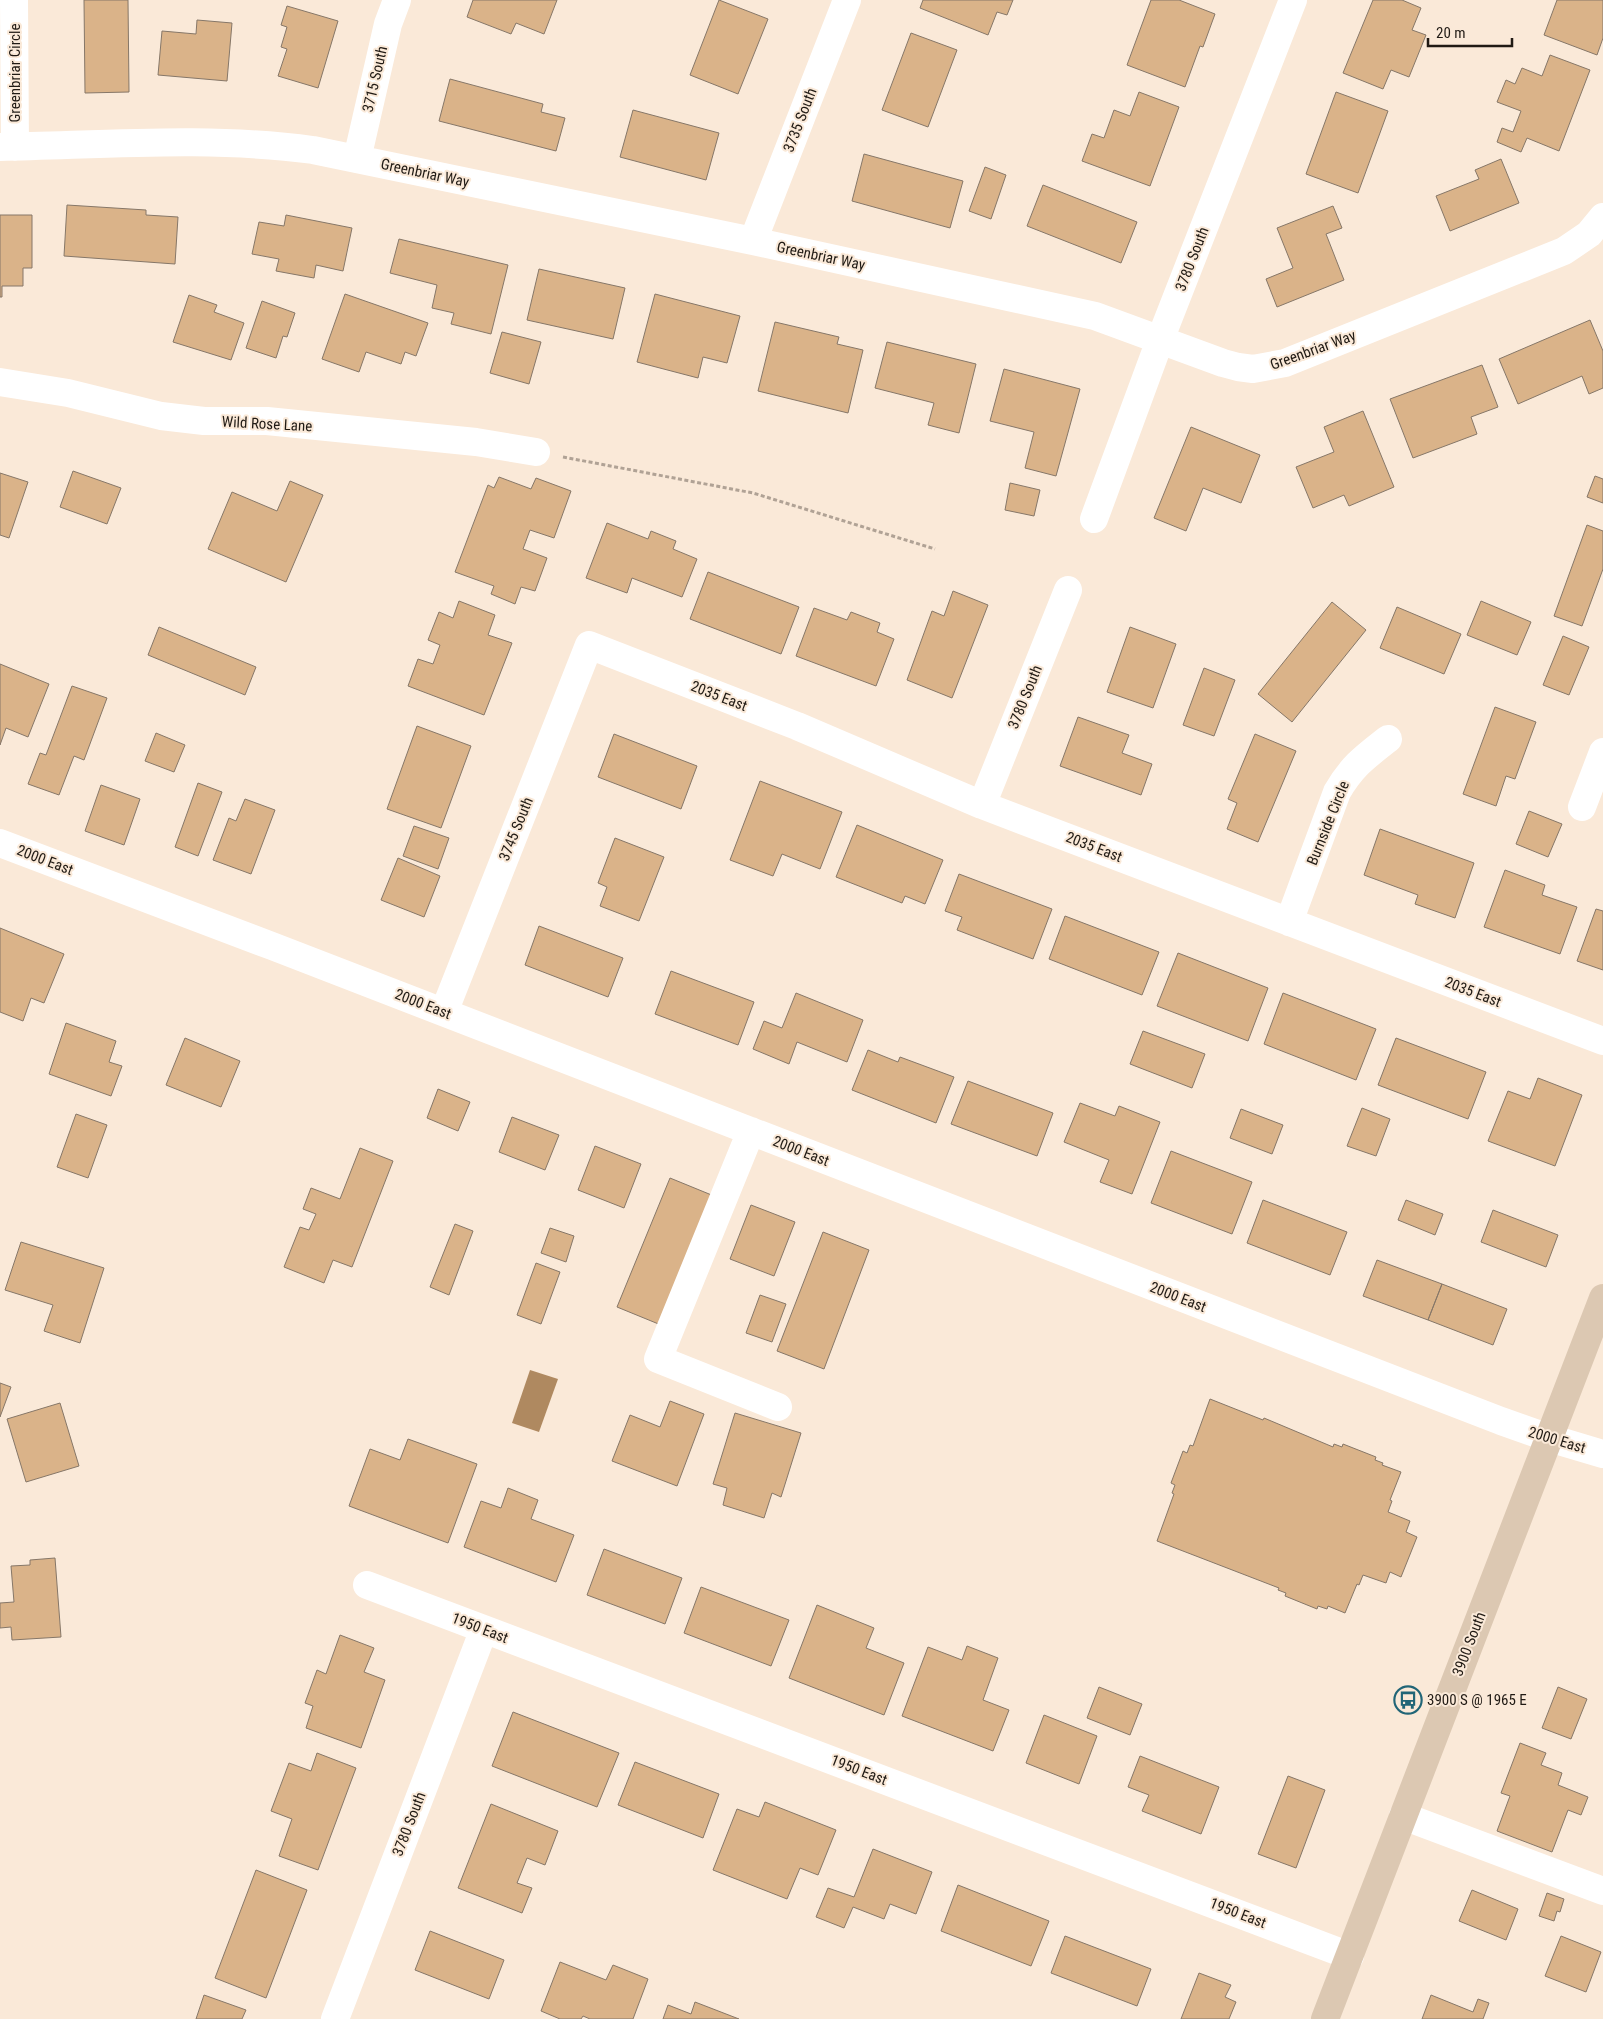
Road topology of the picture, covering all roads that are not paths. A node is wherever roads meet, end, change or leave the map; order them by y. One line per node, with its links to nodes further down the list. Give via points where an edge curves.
1 (14, 0): 5 (street, Greenbriar Circle)
2 (397, 0): 6 (street, 3715 South, via 388,24)
3 (847, 0): 8 (street, 3735 South)
4 (1293, 0): 9 (street, 3780 South)
5 (8, 147): 6 (street, Greenbriar Way, via 226,142 295,148)
6 (357, 159): 8 (street, Greenbriar Way)
7 (1603, 217): 9 (street, Greenbriar Way, via 1588,234 1564,251 1285,363 1253,369 1238,367)
8 (753, 241): 9 (street, Greenbriar Way, via 1094,316)
9 (1160, 340): 12 (street, 3780 South)
10 (0, 382): 11 (street, Wild Rose Lane, via 68,393 161,416 204,421 267,422 476,442)
11 (536, 452)
12 (1094, 519)
13 (1068, 590): 17 (street, 3780 South)
14 (589, 645): 17 (street, 2035 East, via 797,726); 21 (street, 3745 South)
15 (1388, 739): 20 (street, Burnside Circle, via 1358,762 1337,792)
16 (1603, 752): 18 (street)
17 (982, 804): 20 (street, 2035 East)
18 (1582, 807)
19 (0, 843): 21 (street, 2000 East)
20 (1289, 922): 22 (street, 2035 East)
21 (444, 1012): 23 (street, 2000 East)
22 (1603, 1042)
23 (750, 1131): 25 (street, via 658,1359); 26 (street, 2000 East)
24 (1603, 1298): 26 (main road, 3900 South)
25 (778, 1407)
26 (1549, 1438): 27 (street, 2000 East); 30 (main road, 3900 South)
27 (1603, 1454)
28 (367, 1585): 29 (street, 1950 East)
29 (484, 1629): 32 (street, 1950 East); 33 (street, 3780 South)
30 (1403, 1816): 31 (street); 32 (main road, 3900 South)
31 (1603, 1891)
32 (1350, 1956): 34 (main road, 3900 South)
33 (335, 2019)
34 (1326, 2019)

